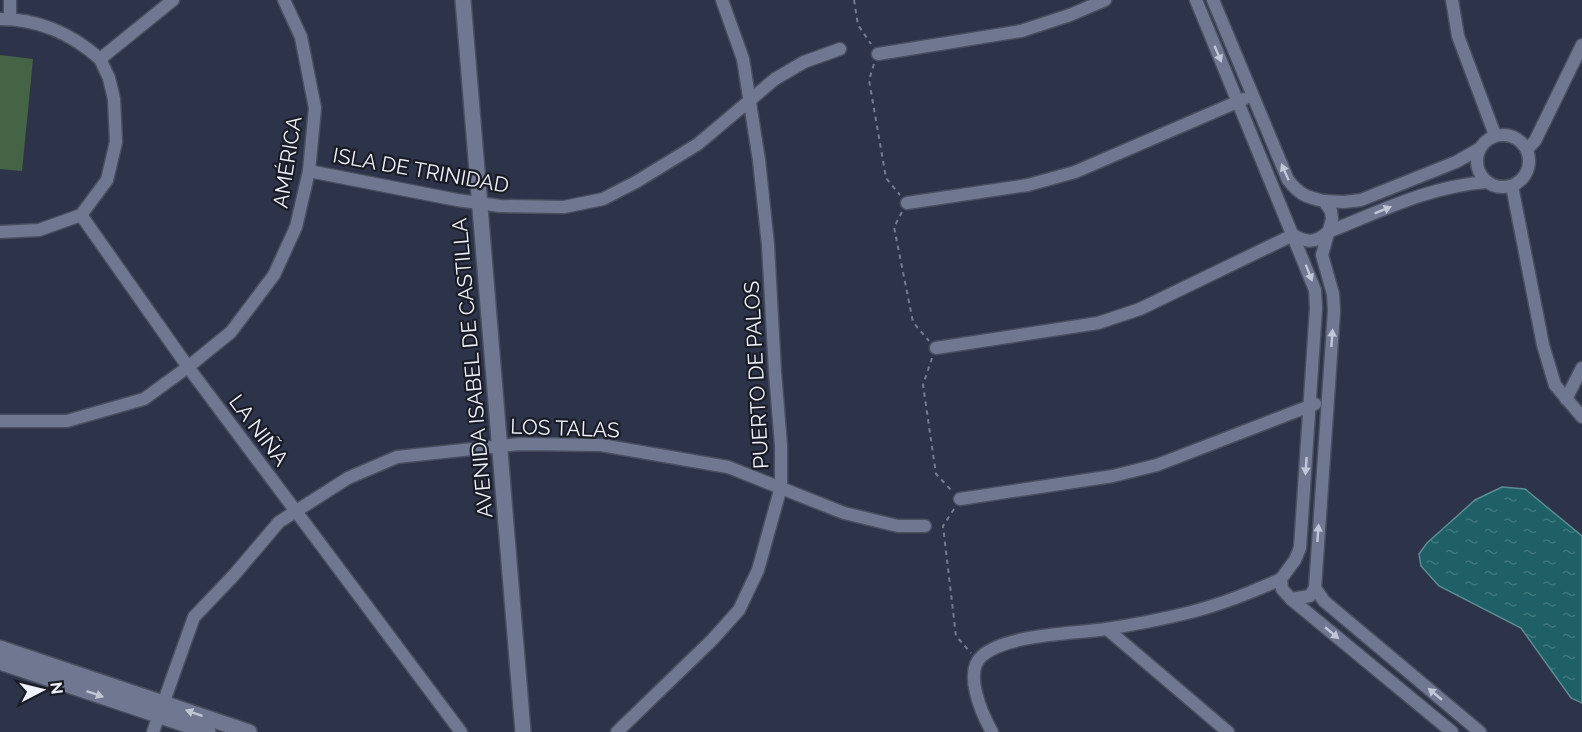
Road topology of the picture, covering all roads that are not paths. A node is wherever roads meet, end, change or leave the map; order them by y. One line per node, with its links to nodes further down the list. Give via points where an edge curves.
1 (10, 0): 10 (street)
2 (173, 0): 14 (street)
3 (284, 0): 21 (street, AMÉRICA, via 301,38 315,108)
4 (463, 0): 26 (street, AVENIDA ISABEL DE CASTILLA)
5 (722, 0): 16 (street, PUERTO DE PALOS, via 743,59)
6 (1105, 0): 13 (street, via 1022,31)
7 (1196, 0): 17 (street, one-way to 17)
8 (1213, 0): 15 (street)
9 (1452, 0): 18 (street, via 1458,36)
10 (5, 19): 14 (street, via 41,24 80,41)
11 (1582, 45): 20 (street, via 1535,141)
12 (840, 49): 16 (street, ISLA DE TRINIDAD, via 804,62)
13 (878, 54)
14 (100, 59): 29 (street, via 114,99 116,142 106,180)
15 (1253, 94): 17 (street); 24 (street, one-way to 15, via 1288,180)
16 (750, 98): 26 (street, ISLA DE TRINIDAD, via 698,144 603,199 564,207); 42 (street, PUERTO DE PALOS, via 768,245)
17 (1238, 102): 27 (street, via 1075,172 1028,185); 28 (street)
18 (1495, 135): 19 (street); 20 (street, via 1517,138)
19 (1479, 149): 22 (street, via 1477,167); 25 (street, via 1361,200)
20 (1527, 149): 23 (street, via 1526,174)
21 (309, 171): 26 (street, ISLA DE TRINIDAD); 34 (street, AMÉRICA, via 296,227 274,275 231,332)
22 (1487, 182): 23 (street); 31 (street, one-way to 22, via 1433,190)
23 (1512, 186): 36 (street, via 1544,345 1555,385)
24 (1303, 195): 25 (street); 28 (street, via 1291,198)
25 (1324, 201): 31 (street, via 1331,211)
26 (479, 203): 41 (street, AVENIDA ISABEL DE CASTILLA)
27 (907, 203)
28 (1284, 213): 32 (street)
29 (81, 215): 30 (street, via 39,230); 34 (street, LA NIÑA)
30 (0, 232)
31 (1328, 232): 32 (street, via 1305,242); 37 (street, one-way to 31, via 1334,311 1322,255)
32 (1293, 235): 33 (street, via 1140,309 1098,323); 38 (street, one-way to 38, via 1315,290)
33 (936, 348)
34 (188, 367): 40 (street, AMÉRICA, via 144,399 67,421); 44 (street, LA NIÑA)
35 (1582, 368): 36 (street)
36 (1566, 399): 39 (street)
37 (1327, 400): 38 (street); 47 (street, one-way to 37)
38 (1310, 405): 43 (street, via 1157,465 1113,476); 46 (street, one-way to 46, via 1300,548)
39 (1582, 417)
40 (0, 421)
41 (499, 446): 42 (street, LOS TALAS, via 601,445 728,467); 44 (street, LOS TALAS, via 397,457 348,478); 59 (street, AVENIDA ISABEL DE CASTILLA)
42 (781, 487): 45 (street, LOS TALAS, via 844,513 898,526); 60 (street, PUERTO DE PALOS, via 758,570 739,610)
43 (960, 499)
44 (296, 511): 54 (street, LOS TALAS, via 279,522 194,616); 58 (street, LA NIÑA)
45 (925, 526)
46 (1292, 565): 47 (street, via 1311,566); 48 (street)
47 (1316, 573): 49 (street)
48 (1281, 579): 50 (street, via 1282,589); 51 (street, via 1224,603)
49 (1316, 588): 50 (street, via 1310,596); 64 (street, one-way to 49, via 1324,601)
50 (1291, 599): 63 (street, one-way to 63)
51 (1107, 629): 61 (street, via 1023,639 981,657 973,676 980,708); 62 (street)
52 (0, 648): 54 (street)
53 (0, 662): 54 (street, one-way to 54)
54 (161, 709): 55 (street, LOS TALAS); 56 (street); 57 (street, one-way to 54)
55 (153, 732)
56 (208, 732)
57 (249, 732)
58 (461, 732)
59 (523, 732)
60 (617, 732)
61 (992, 732)
62 (1228, 732)
63 (1452, 732)
64 (1480, 732)

